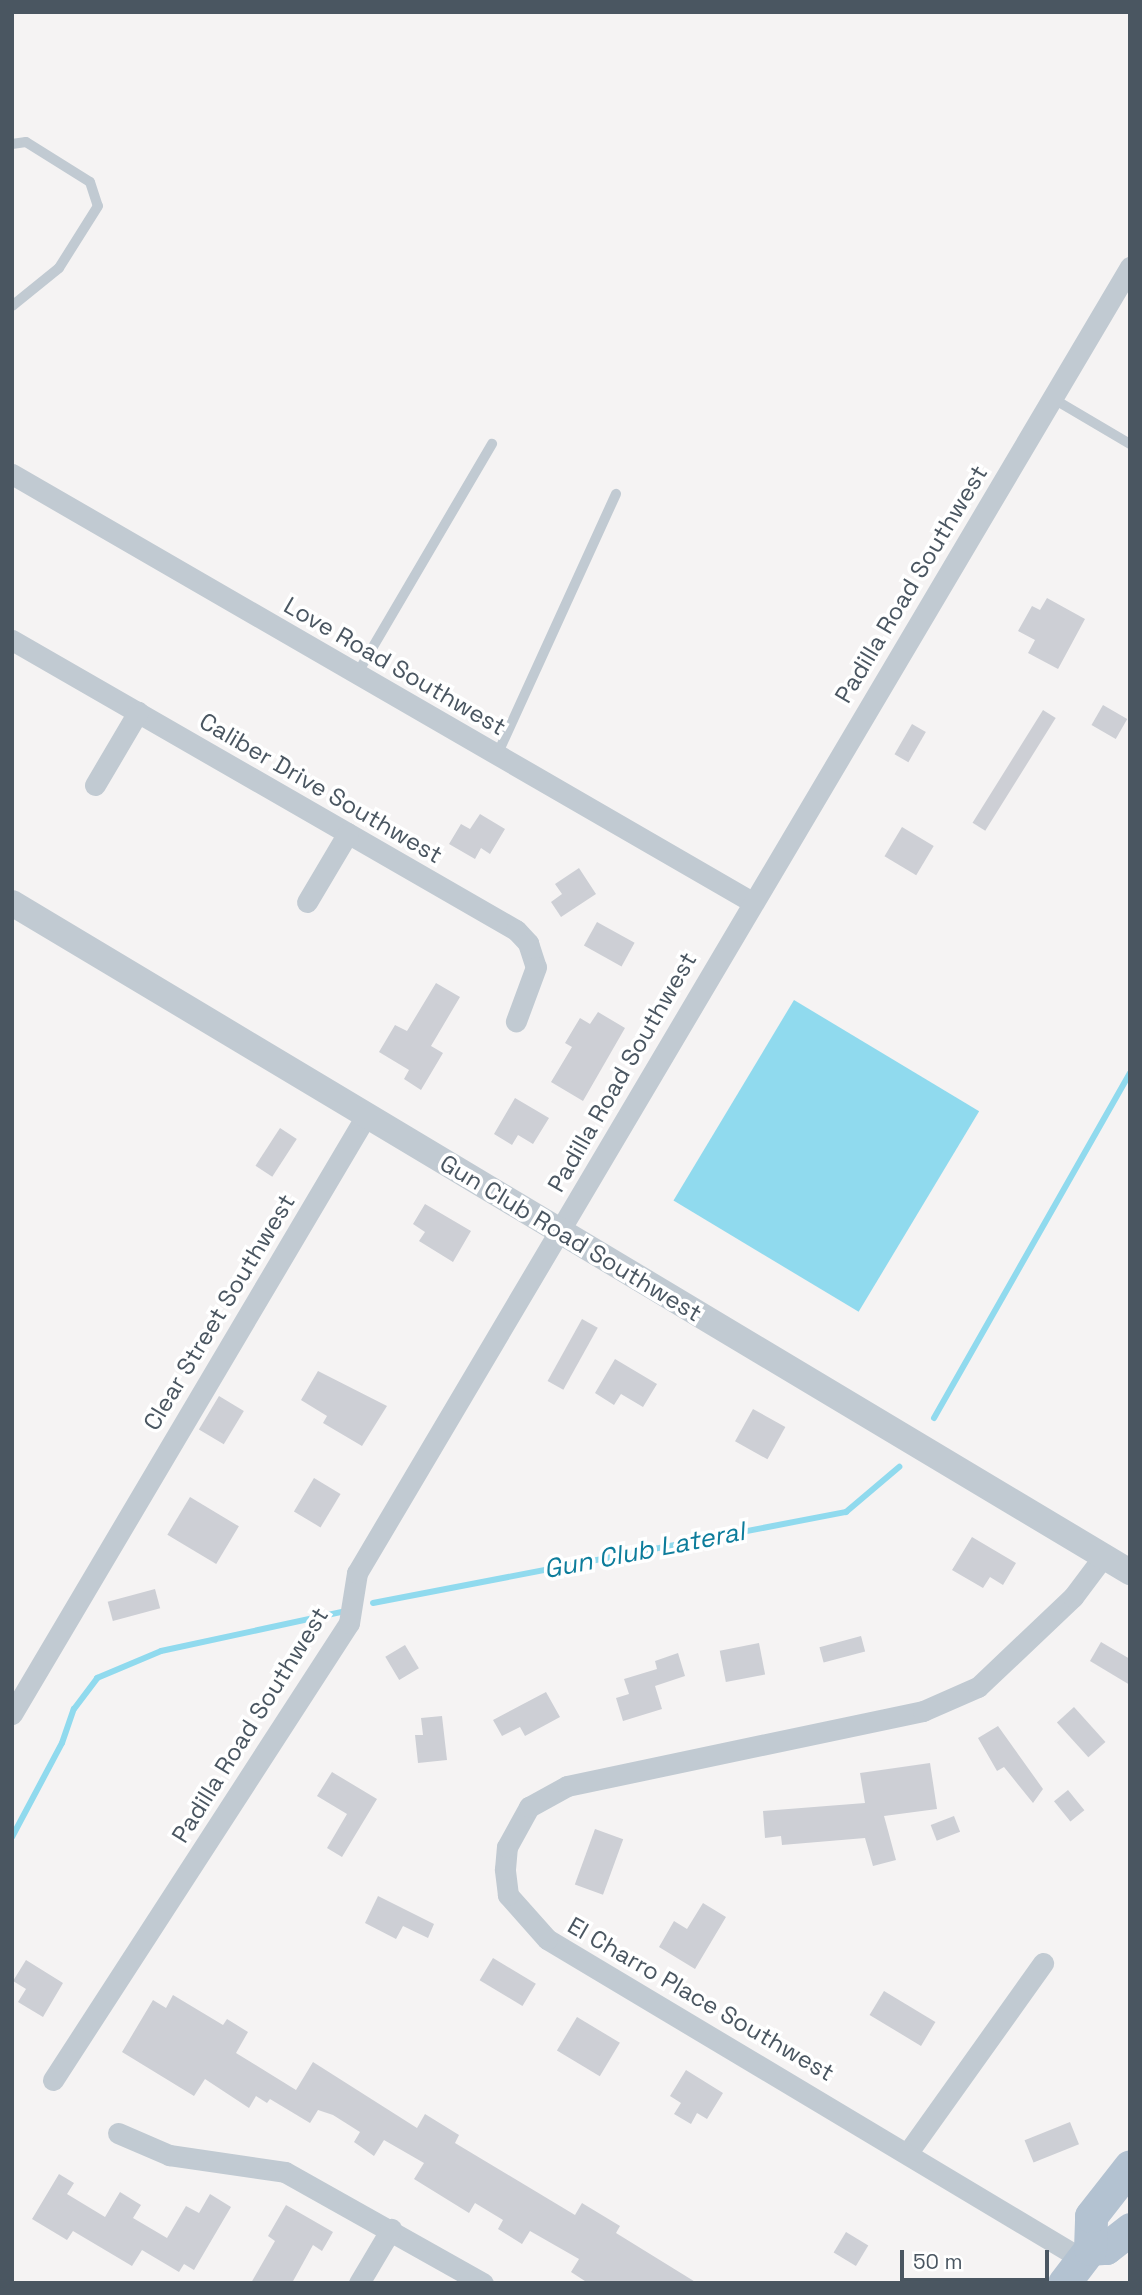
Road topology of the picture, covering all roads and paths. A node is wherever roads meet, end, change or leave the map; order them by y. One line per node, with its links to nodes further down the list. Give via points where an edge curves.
1 (12, 144): 3 (lane, via 26,142 90,182 98,206 60,268)
2 (1127, 276): 4 (street, Padilla Road Southwest)
3 (12, 306)
4 (1052, 398): 6 (lane); 16 (street, Padilla Road Southwest)
5 (492, 444): 10 (lane)
6 (1130, 444)
7 (12, 474): 10 (street, Love Road Southwest)
8 (616, 494): 12 (lane)
9 (12, 640): 11 (street, Caliber Drive Southwest)
10 (357, 674): 12 (street, Love Road Southwest)
11 (138, 712): 13 (street); 14 (street, Caliber Drive Southwest)
12 (496, 755): 16 (street, Love Road Southwest)
13 (95, 785)
14 (348, 834): 15 (street); 18 (street, Caliber Drive Southwest, via 528,943 535,956 535,981)
15 (307, 902)
16 (752, 902): 20 (street, Padilla Road Southwest)
17 (12, 903): 19 (street, Gun Club Road Southwest)
18 (516, 1021)
19 (366, 1116): 20 (street, Gun Club Road Southwest); 23 (street, Clear Street Southwest)
20 (560, 1232): 21 (street, Gun Club Road Southwest); 25 (street, Padilla Road Southwest, via 356,1573 349,1623)
21 (1104, 1557): 22 (street, Gun Club Road Southwest); 27 (street, El Charro Place Southwest, via 1073,1597 1008,1664 951,1701 567,1786 529,1807 506,1847 508,1895 547,1939)
22 (1130, 1572)
23 (12, 1714)
24 (1044, 1963): 27 (street)
25 (53, 2080)
26 (118, 2133): 29 (street, via 169,2155 285,2172)
27 (909, 2151): 31 (street, El Charro Place Southwest)
28 (1130, 2166): 31 (main road, via 1091,2217)
29 (391, 2228): 32 (street); 33 (street)
30 (1130, 2229): 31 (main road)
31 (1079, 2263)
32 (359, 2283)
33 (484, 2283)

